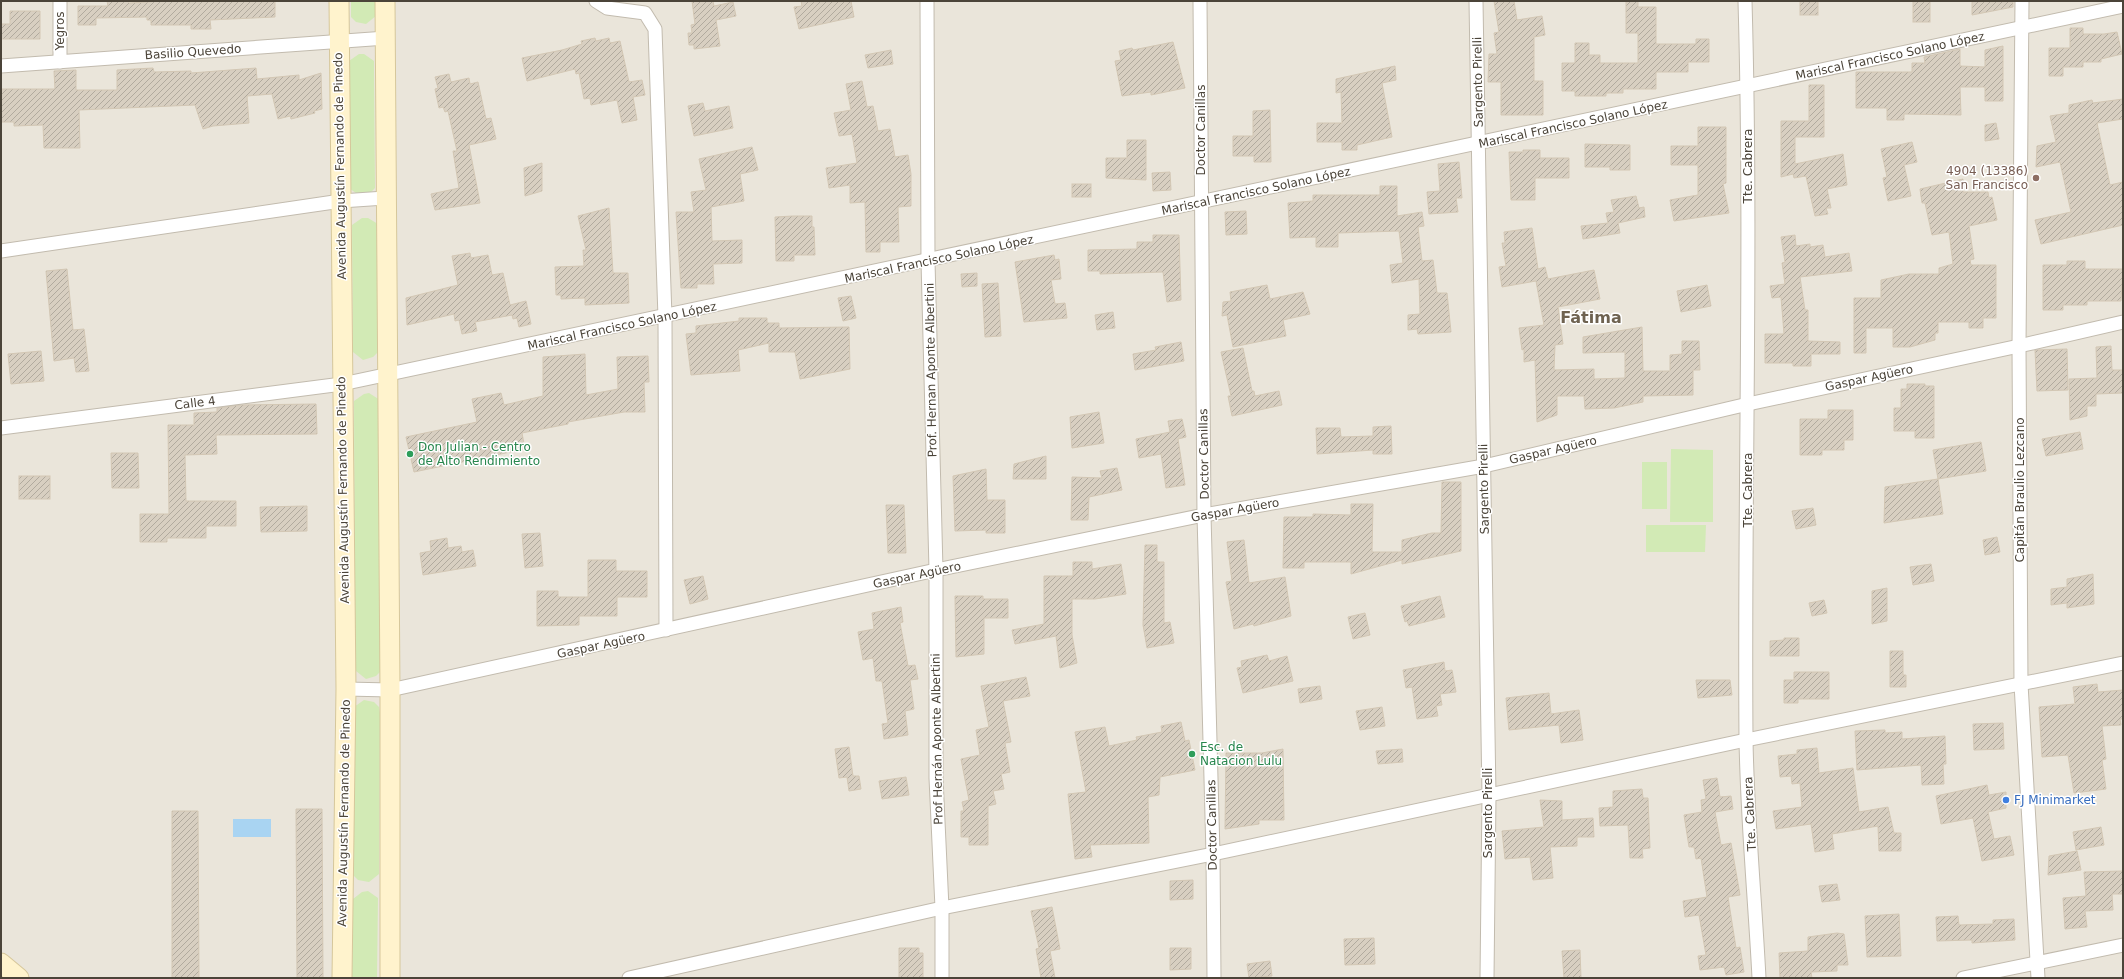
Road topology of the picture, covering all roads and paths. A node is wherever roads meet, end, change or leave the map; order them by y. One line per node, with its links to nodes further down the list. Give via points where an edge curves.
1 (60, 1): 14 (street, Yegros)
2 (339, 1): 13 (street, Avenida Augustín Fernando de Pinedo)
3 (385, 1): 12 (street)
4 (596, 1): 23 (street, via 607,8 645,13 655,29)
5 (927, 1): 22 (street, Prof. Hernan Aponte Albertini)
6 (1200, 1): 20 (street, Doctor Canillas)
7 (1476, 1): 17 (street, Sargento Pirelli)
8 (1745, 1): 16 (street, Tte. Cabrera)
9 (2022, 1): 11 (street, Capitán Braulio Lezcano)
10 (2123, 6): 11 (street, Mariscal Francisco Solano López)
11 (2023, 28): 16 (street, Mariscal Francisco Solano López); 25 (street, Capitán Braulio Lezcano)
12 (386, 38): 13 (street, Basilio Quevedo); 18 (street)
13 (339, 41): 14 (street, Basilio Quevedo); 19 (street, Avenida Augustín Fernando de Pinedo)
14 (60, 62): 15 (street, Basilio Quevedo)
15 (1, 66)
16 (1747, 86): 17 (street, Mariscal Francisco Solano López); 28 (street, Tte. Cabrera)
17 (1479, 144): 20 (street, Mariscal Francisco Solano López); 30 (street, Sargento Pirelli)
18 (385, 198): 19 (street); 26 (street)
19 (341, 201): 21 (street); 27 (street, Avenida Augustín Fernando de Pinedo)
20 (1201, 203): 22 (street, Mariscal Francisco Solano López); 31 (street, Doctor Canillas)
21 (1, 251)
22 (928, 261): 23 (street, Mariscal Francisco Solano López); 32 (street, Prof. Hernan Aponte Albertini)
23 (665, 317): 26 (street, Mariscal Francisco Solano López); 33 (street)
24 (2123, 322): 25 (street, Gaspar Agüero)
25 (2019, 346): 28 (street, Gaspar Agüero); 35 (street, Capitán Braulio Lezcano)
26 (388, 375): 27 (street, Calle 4); 37 (street)
27 (342, 384): 29 (street, Calle 4); 36 (street, Avenida Augustín Fernando de Pinedo)
28 (1748, 404): 30 (street, Gaspar Agüero); 38 (street, Tte. Cabrera)
29 (1, 428)
30 (1484, 466): 31 (street, Gaspar Agüero); 39 (street, Sargento Pirelli)
31 (1204, 515): 32 (street, Gaspar Agüero); 40 (street, Doctor Canillas)
32 (936, 570): 33 (street, Gaspar Agüero); 41 (street, Prof Hernán Aponte Albertini, via 936,778)
33 (666, 630): 37 (street, Gaspar Agüero)
34 (2123, 663): 35 (street)
35 (2020, 684): 38 (street); 43 (street, Capitán Braulio Lezcano)
36 (346, 689): 37 (street, Gaspar Agüero); 47 (street, Avenida Augustín Fernando de Pinedo)
37 (390, 690): 48 (street)
38 (1746, 740): 39 (street); 53 (street, Tte. Cabrera)
39 (1489, 795): 40 (street); 52 (street, Sargento Pirelli)
40 (1213, 854): 41 (street); 51 (street, Doctor Canillas)
41 (942, 908): 45 (street); 50 (street)
42 (2123, 945): 43 (street)
43 (2037, 962): 54 (street); 55 (street, Capitán Braulio Lezcano)
44 (1, 963): 46 (street)
45 (669, 974): 49 (street)
46 (19, 978)
47 (342, 978)
48 (390, 978)
49 (629, 978)
50 (942, 978)
51 (1214, 978)
52 (1486, 978)
53 (1759, 978)
54 (1963, 978)
55 (2038, 978)

